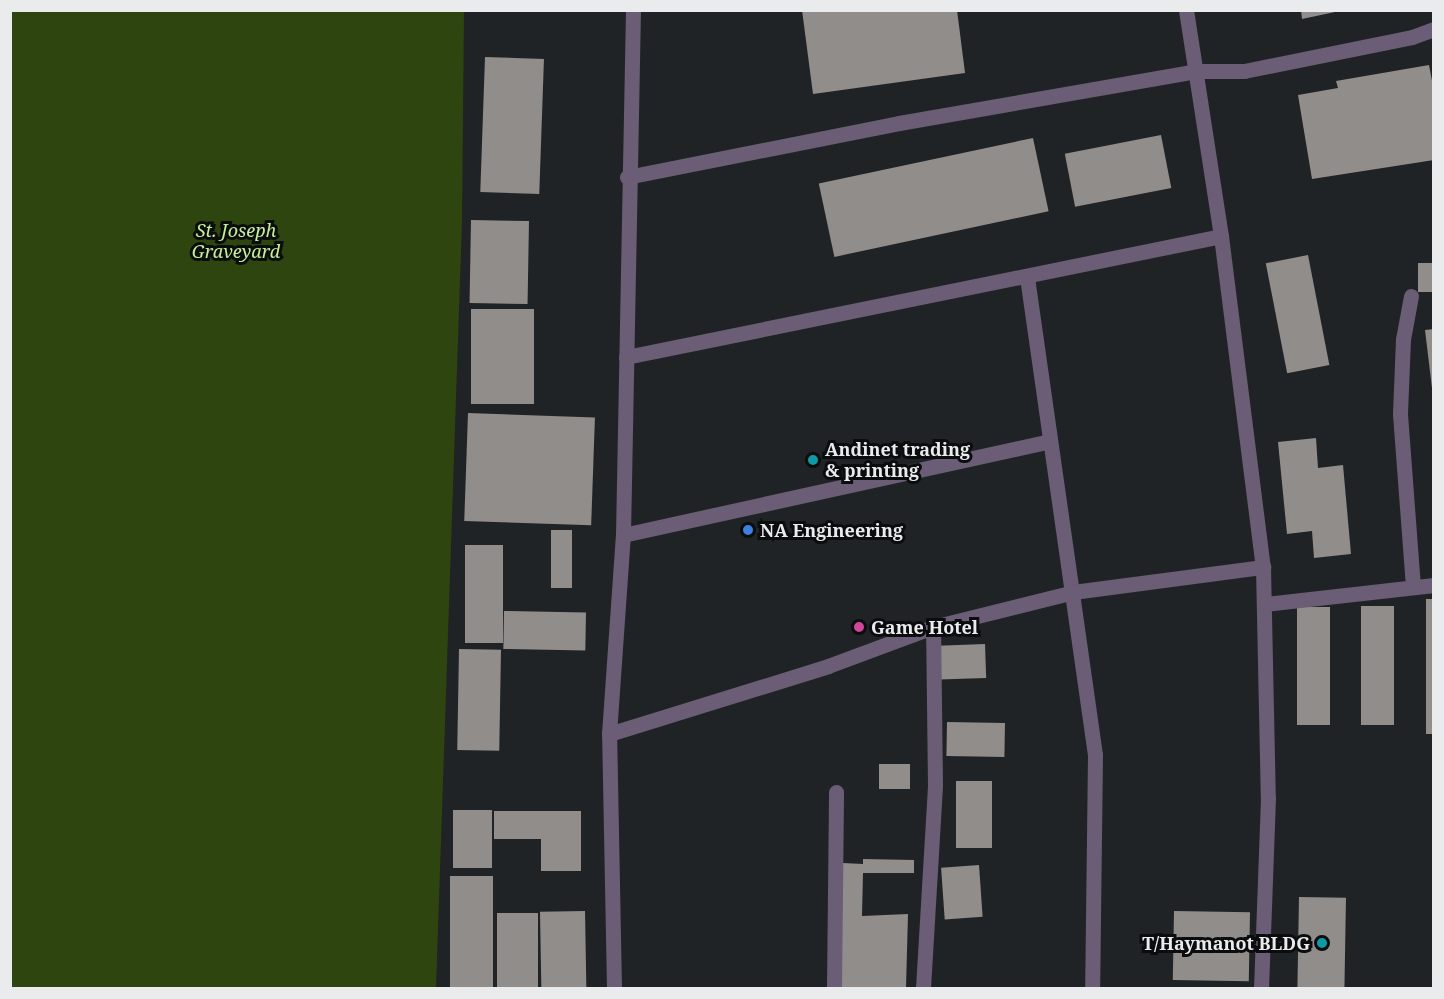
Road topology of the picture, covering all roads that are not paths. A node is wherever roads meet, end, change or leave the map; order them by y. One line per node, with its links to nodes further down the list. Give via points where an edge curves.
1 (633, 10): 5 (street)
2 (1186, 10): 4 (street)
3 (1434, 29): 4 (street, via 1412,37 1244,70)
4 (1197, 71): 5 (street, via 899,123); 6 (street)
5 (627, 177): 9 (street)
6 (1221, 236): 7 (street); 12 (street)
7 (1027, 277): 9 (street); 10 (street)
8 (1411, 296): 14 (street, via 1403,339 1400,414)
9 (626, 357): 11 (street)
10 (1049, 441): 11 (street); 15 (street)
11 (623, 535): 18 (street)
12 (1263, 567): 15 (street); 16 (street)
13 (1434, 585): 14 (street)
14 (1413, 587): 16 (street)
15 (1073, 592): 17 (street); 23 (street, via 1095,755)
16 (1265, 604): 24 (street, via 1268,798)
17 (933, 627): 18 (street, via 828,666); 22 (street, via 935,784)
18 (609, 734): 20 (street)
19 (836, 792): 21 (street)
20 (614, 988)
21 (834, 988)
22 (924, 988)
23 (1092, 988)
24 (1261, 988)

